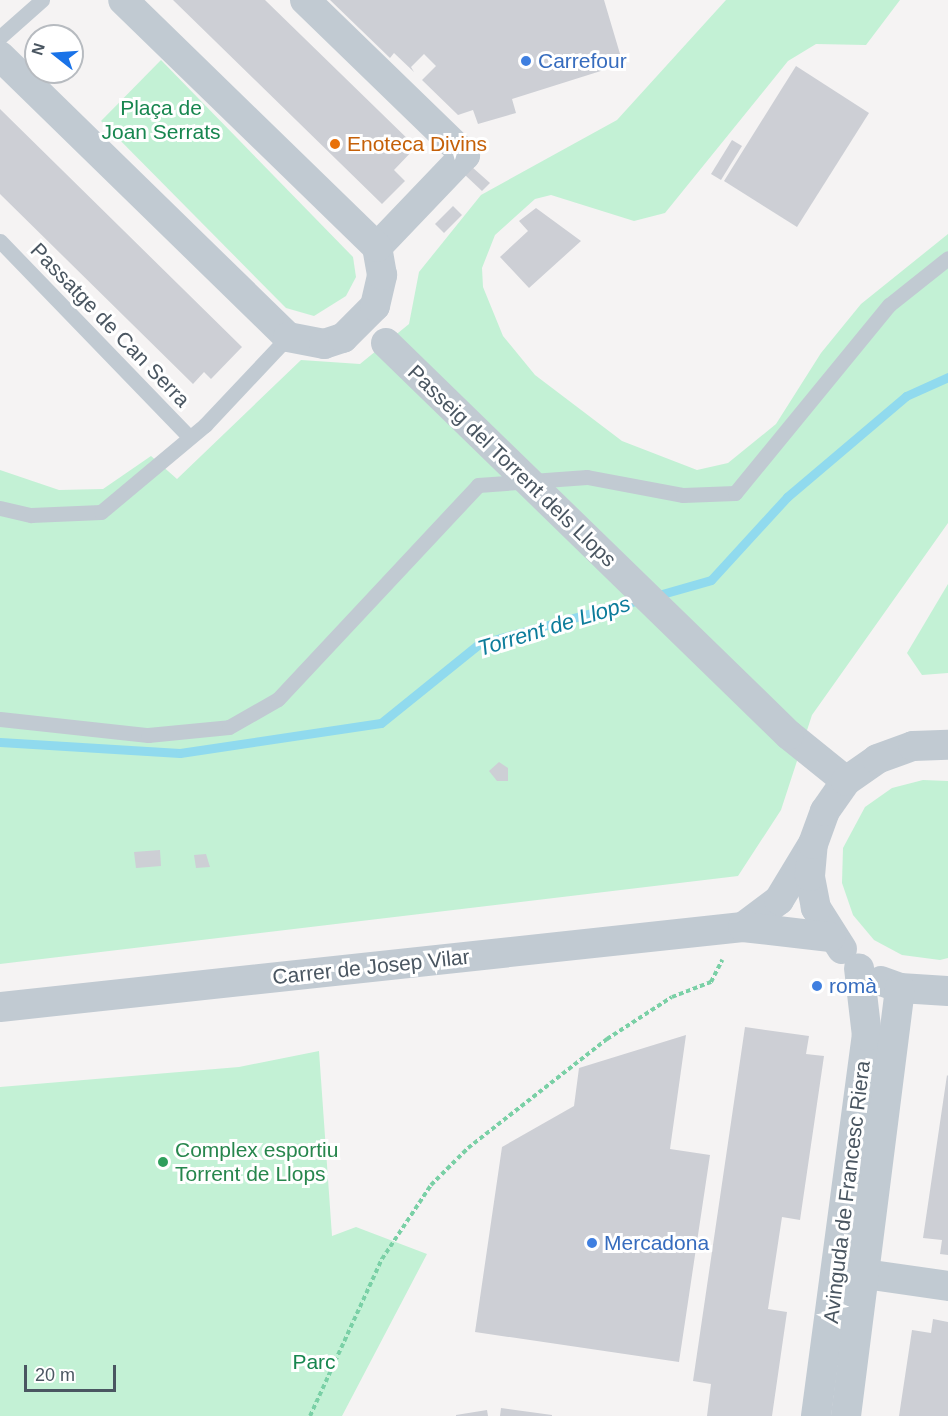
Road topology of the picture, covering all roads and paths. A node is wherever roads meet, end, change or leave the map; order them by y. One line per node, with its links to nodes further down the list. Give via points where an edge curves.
1 (42, 0): 4 (lane)
2 (123, 0): 7 (street)
3 (305, 0): 7 (street, via 465,155)
4 (0, 37)
5 (0, 56): 10 (street)
6 (0, 241): 11 (lane, Passatge de Can Serra)
7 (377, 247): 9 (street, via 380,290)
8 (948, 258): 13 (lane, via 889,305 735,493 683,495 587,477 478,485 278,699 229,727 148,735)
9 (363, 322): 10 (street, via 324,344); 15 (street, Passeig del Torrent dels Llops, bridge, via 789,735)
10 (288, 337): 11 (lane)
11 (189, 437): 12 (lane, via 101,512 31,515)
12 (0, 507)
13 (0, 718)
14 (948, 745): 15 (street, via 913,746 877,759)
15 (846, 782): 16 (street, via 825,811)
16 (813, 844): 17 (street, via 779,900); 18 (street, via 812,887)
17 (734, 928): 18 (street, Carrer de Josep Vilar); 22 (street, Carrer de Josep Vilar); 25 (path, via 721,971 711,982 672,997 607,1039 468,1148 431,1185 382,1259)
18 (830, 937): 19 (street)
19 (859, 969): 20 (street); 23 (street, Avinguda de Francesc Riera, via 867,1036)
20 (900, 988): 21 (street); 23 (street, Avinguda de Francesc Riera)
21 (948, 992)
22 (0, 1007)
23 (850, 1272): 24 (street); 26 (street, Avinguda de Francesc Riera); 27 (street, Avinguda de Francesc Riera)
24 (948, 1286)
25 (310, 1416)
26 (816, 1416)
27 (846, 1416)

